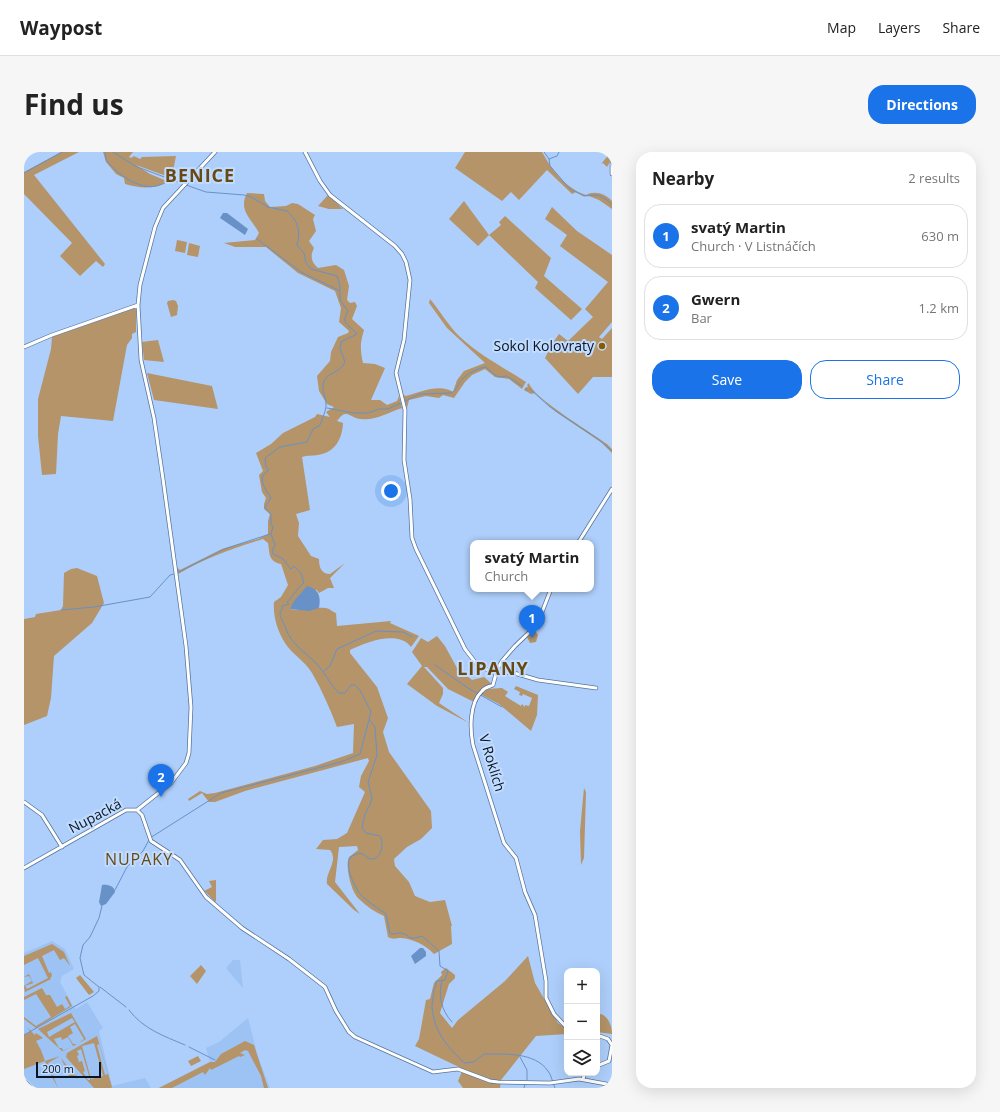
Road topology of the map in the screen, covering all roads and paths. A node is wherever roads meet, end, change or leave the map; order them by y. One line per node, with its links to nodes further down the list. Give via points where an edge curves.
1 (215, 152): 5 (street, via 163,208 140,285)
2 (305, 152): 10 (street, via 330,195 400,251 410,273 404,340 396,368 404,403 404,460 412,538 471,658 485,670)
3 (612, 163): 4 (street)
4 (612, 174)
5 (138, 304): 6 (street); 13 (street, via 141,360 154,418 163,479 186,646 191,707 189,753 186,763 171,783)
6 (24, 346)
7 (612, 489): 8 (street)
8 (580, 540)
9 (550, 592): 10 (street, V Roklích, via 537,625 507,654)
10 (496, 673): 11 (street, via 514,673 538,680); 16 (street, V Roklích, via 493,685 483,689 479,694 472,716 472,737 504,843 516,858 525,892 535,915 547,1000)
11 (596, 688)
12 (24, 802): 14 (street, via 42,815)
13 (137, 810): 14 (street, Nupacká, via 126,810); 22 (street, Nupacká, via 142,815 150,840 180,860 206,897 245,930 316,978 327,989 331,1003 348,1032 355,1037 433,1072 454,1069 498,1082)
14 (62, 847): 15 (street, Nupacká)
15 (24, 868)
16 (564, 1025)
17 (600, 1036): 18 (street, via 608,1039 612,1045 609,1061)
18 (600, 1065)
19 (584, 1076): 20 (street)
20 (583, 1079): 22 (street); 23 (street)
21 (24, 1082): 24 (highway)
22 (549, 1083): 25 (street)
23 (612, 1085)
24 (30, 1088)
25 (550, 1088)

